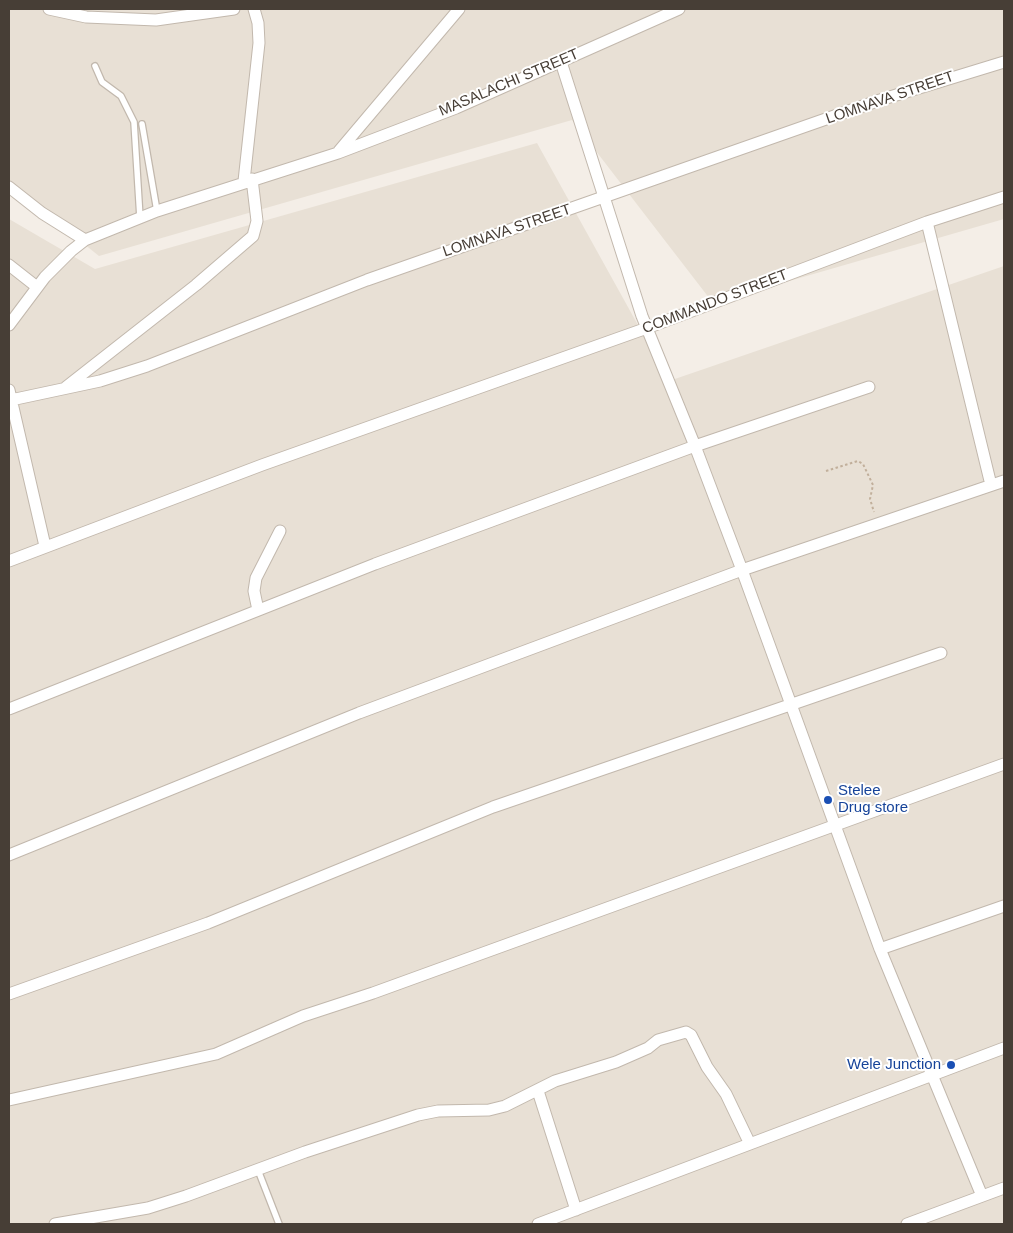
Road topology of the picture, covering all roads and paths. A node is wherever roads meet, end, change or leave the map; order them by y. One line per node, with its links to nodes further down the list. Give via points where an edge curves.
1 (49, 9): 2 (street, via 78,16 156,20)
2 (234, 9)
3 (254, 9): 11 (street, via 259,42)
4 (459, 9): 10 (street)
5 (679, 9): 6 (street, MASALACHI STREET)
6 (561, 62): 10 (street, MASALACHI STREET, via 456,108); 14 (street)
7 (1004, 62): 14 (street, LOMNAVA STREET, via 880,100)
8 (95, 66): 16 (lane, via 102,82 121,96 134,122)
9 (142, 124): 15 (lane)
10 (338, 153): 11 (street, MASALACHI STREET)
11 (248, 180): 15 (street, MASALACHI STREET); 24 (street, via 256,221 253,236)
12 (9, 187): 18 (street, via 28,204)
13 (1004, 197): 17 (street, COMMANDO STREET)
14 (602, 198): 22 (street); 24 (street, LOMNAVA STREET, via 367,280 147,366)
15 (157, 211): 16 (street, MASALACHI STREET)
16 (140, 218): 18 (street, MASALACHI STREET)
17 (927, 222): 22 (street, COMMANDO STREET); 29 (street)
18 (85, 240): 20 (street, MASALACHI STREET, via 70,251)
19 (9, 265): 20 (street)
20 (38, 287): 21 (street, MASALACHI STREET)
21 (9, 325)
22 (647, 328): 26 (street); 32 (street, COMMANDO STREET, via 426,405)
23 (869, 387): 26 (street)
24 (64, 389): 25 (street, LOMNAVA STREET)
25 (10, 395): 32 (street)
26 (695, 446): 34 (street); 35 (street)
27 (826, 471): 30 (path, via 858,462 863,464 873,485 870,499)
28 (1004, 481): 29 (street)
29 (991, 486): 30 (street)
30 (878, 524): 34 (street)
31 (280, 531): 35 (street, via 256,578 254,591)
32 (45, 546): 33 (street, COMMANDO STREET)
33 (9, 561)
34 (742, 570): 37 (street); 41 (street, via 359,713)
35 (258, 610): 38 (street)
36 (941, 653): 37 (street)
37 (792, 704): 40 (street); 44 (street, via 447,824 208,923)
38 (9, 709)
39 (1004, 764): 40 (street)
40 (834, 825): 43 (street); 48 (street, via 303,1016 216,1054)
41 (9, 855)
42 (1004, 906): 43 (street)
43 (880, 949): 46 (street)
44 (9, 994)
45 (1004, 1048): 46 (street)
46 (932, 1075): 49 (street); 52 (street)
47 (538, 1091): 49 (street, via 562,1079 616,1062 658,1040 689,1032 726,1094); 50 (street, via 489,1110 438,1111 418,1115); 53 (street)
48 (9, 1100)
49 (750, 1144): 53 (street)
50 (258, 1170): 55 (street, via 148,1208); 56 (lane)
51 (1004, 1188): 52 (street)
52 (982, 1196): 54 (street)
53 (576, 1210): 57 (street)
54 (922, 1222): 58 (street)
55 (55, 1224)
56 (279, 1224)
57 (538, 1224)
58 (907, 1224)

